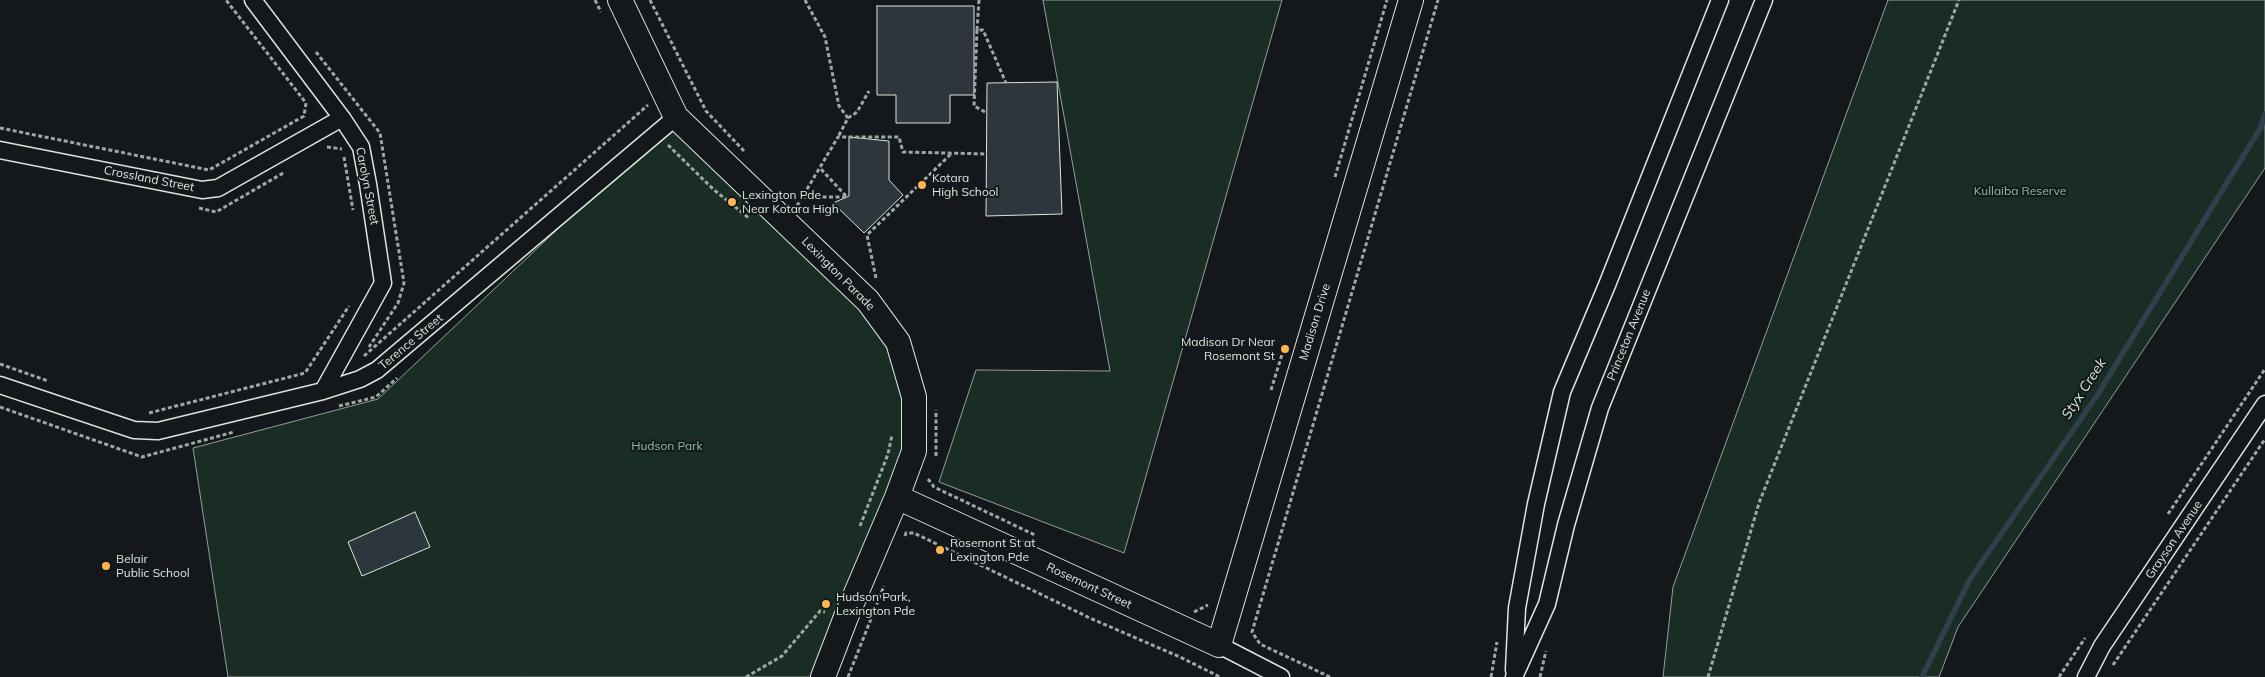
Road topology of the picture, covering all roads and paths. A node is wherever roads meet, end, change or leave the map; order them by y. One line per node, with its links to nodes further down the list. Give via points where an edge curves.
1 (226, 0): 21 (path, via 306,103 304,116 209,170)
2 (253, 0): 19 (street, Carolyn Street)
3 (620, 0): 18 (main road, Lexington Parade)
4 (650, 0): 26 (path, via 706,111)
5 (805, 0): 20 (path, via 825,37 839,106)
6 (979, 0): 13 (path)
7 (1387, 0): 31 (path)
8 (1411, 0): 60 (main road, Madison Drive)
9 (1438, 0): 67 (path, via 1252,632 1260,644)
10 (1720, 0): 68 (street, Princeton Avenue, via 1562,392 1536,504 1517,608)
11 (1764, 0): 68 (street, Princeton Avenue, via 1600,408 1547,604)
12 (1959, 0): 70 (path, via 1759,503)
13 (977, 30): 14 (path, via 983,30); 17 (path, via 974,106)
14 (1006, 83)
15 (869, 91): 20 (path, via 857,112)
16 (648, 106): 40 (path)
17 (987, 113)
18 (676, 117): 44 (street, Terence Street, via 378,370); 51 (main road, Lexington Parade, via 868,301 898,342 914,397 914,451)
19 (342, 118): 24 (street, Crossland Street, via 218,188 202,190); 44 (street, Carolyn Street, via 361,148 383,283)
20 (848, 118): 22 (path)
21 (0, 128)
22 (838, 137): 27 (path, via 899,137 903,152); 29 (path)
23 (663, 145): 36 (path, via 670,145 713,189)
24 (0, 150)
25 (321, 151): 35 (path, via 329,146 342,148)
26 (745, 152)
27 (952, 153): 28 (path); 37 (path, via 867,236)
28 (987, 154)
29 (820, 168): 32 (path); 32 (path, via 847,197)
30 (289, 170): 34 (path, via 216,212)
31 (1332, 186)
32 (802, 197): 33 (path, via 796,207)
33 (790, 200)
34 (196, 208)
35 (354, 218)
36 (757, 224)
37 (876, 278)
38 (350, 304): 47 (path, via 304,373)
39 (1285, 344): 45 (path)
40 (358, 361)
41 (0, 364): 42 (path)
42 (56, 384)
43 (0, 386): 44 (street, Terence Street, via 134,430 158,432)
44 (322, 391)
45 (1269, 398)
46 (2265, 404): 71 (street, Grayson Avenue, via 2102,646)
47 (145, 413)
48 (893, 430): 52 (path, via 888,454)
49 (2265, 439): 61 (path)
50 (928, 479): 53 (path, via 934,487)
51 (897, 497): 60 (main road, Rosemont Street); 63 (main road, Lexington Parade)
52 (858, 530)
53 (1036, 536)
54 (903, 540): 65 (path, via 906,533 914,533)
55 (887, 578): 64 (path)
56 (1211, 596): 58 (path, via 1208,606)
57 (830, 606): 62 (path, via 827,613 820,611 782,656)
58 (1193, 612)
59 (1548, 641): 69 (path)
60 (1219, 645): 66 (street, Rosemont Street)
61 (2111, 669)
62 (746, 677)
63 (823, 677)
64 (848, 677)
65 (1220, 677)
66 (1281, 677)
67 (1330, 677)
68 (1513, 677)
69 (1540, 677)
70 (1708, 677)
71 (2086, 677)

